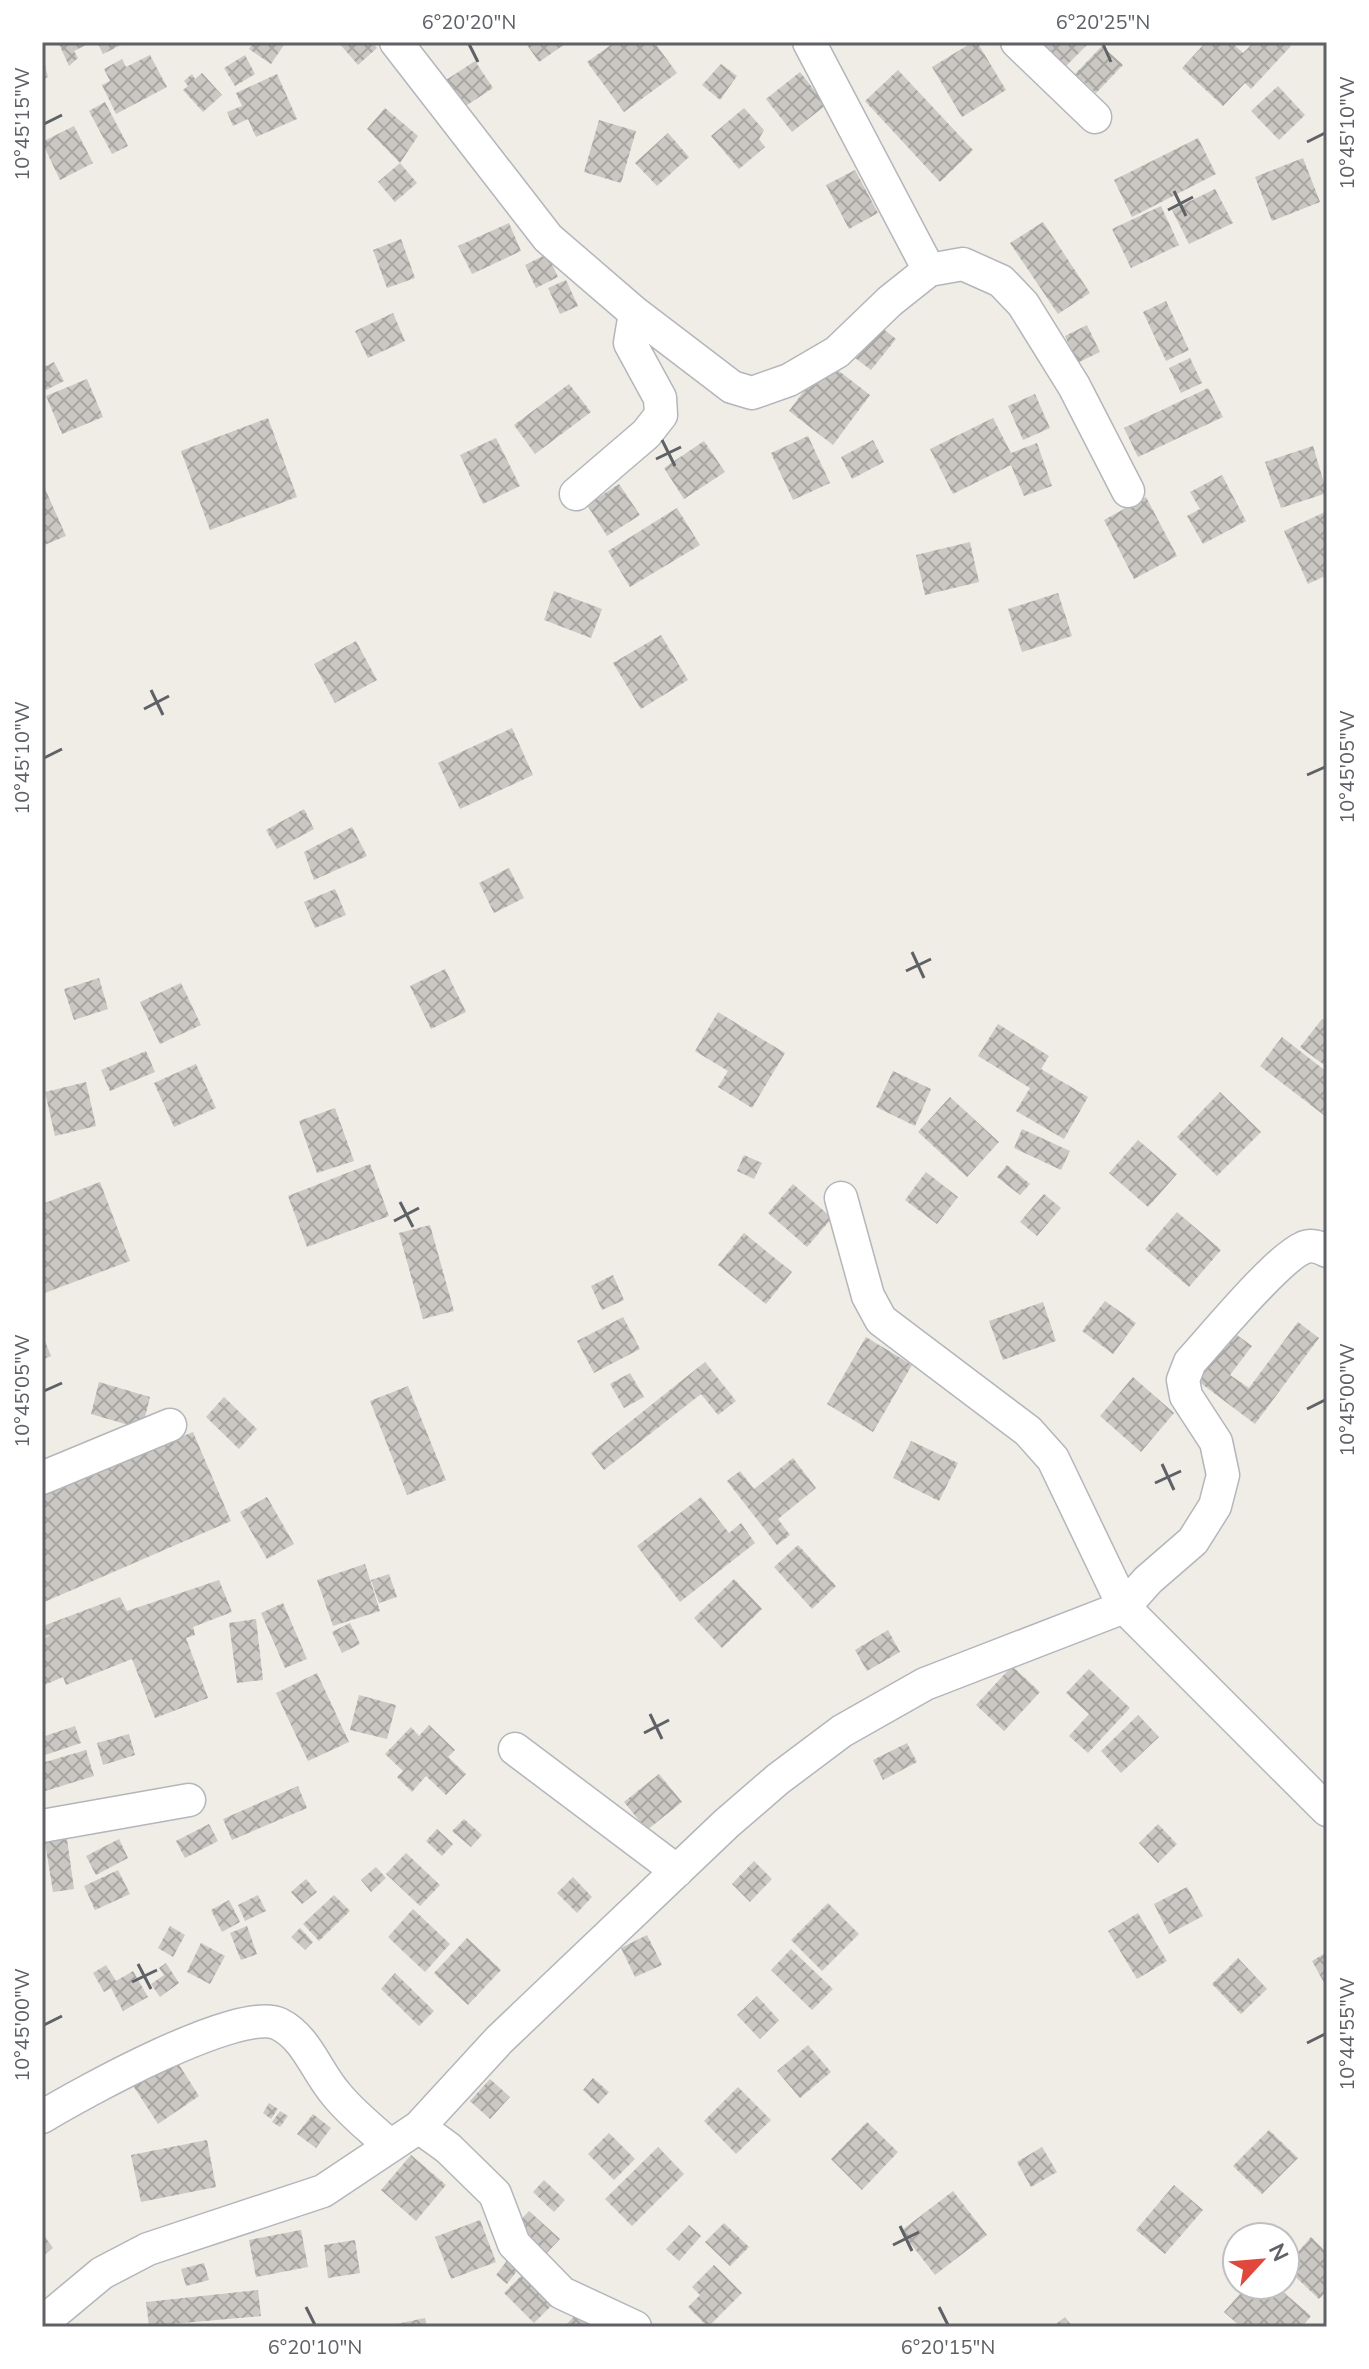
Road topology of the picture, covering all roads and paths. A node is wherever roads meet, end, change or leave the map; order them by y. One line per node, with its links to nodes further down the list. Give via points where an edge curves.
1 (396, 42): 6 (street, via 548,238)
2 (809, 42): 5 (street)
3 (1017, 42): 4 (street)
4 (1095, 117)
5 (929, 270): 6 (street, via 837,352 789,380 752,393 732,387); 7 (street, via 963,264 1001,281 1023,304 1074,386)
6 (635, 313): 8 (street, via 630,343 660,398 661,415)
7 (1128, 491)
8 (576, 494)
9 (841, 1198): 13 (street, via 868,1296 881,1320 1028,1431 1053,1459)
10 (1327, 1251): 13 (street, via 1303,1247 1283,1263 1190,1362 1183,1380 1186,1396 1216,1442 1223,1475 1215,1506 1193,1541)
11 (170, 1425): 12 (street)
12 (42, 1478)
13 (1124, 1607): 16 (street); 18 (street, via 925,1684 842,1731 778,1779)
14 (515, 1749): 18 (street)
15 (189, 1800): 17 (street)
16 (1327, 1810)
17 (42, 1826)
18 (677, 1871): 20 (street, via 499,2040)
19 (42, 2117): 21 (street, via 161,2053 247,2023 276,2022 297,2036 336,2094)
20 (419, 2127): 21 (street); 23 (street, via 495,2194 514,2244 562,2293)
21 (389, 2145): 22 (street, via 323,2191 148,2249 102,2273)
22 (42, 2323)
23 (635, 2327)

